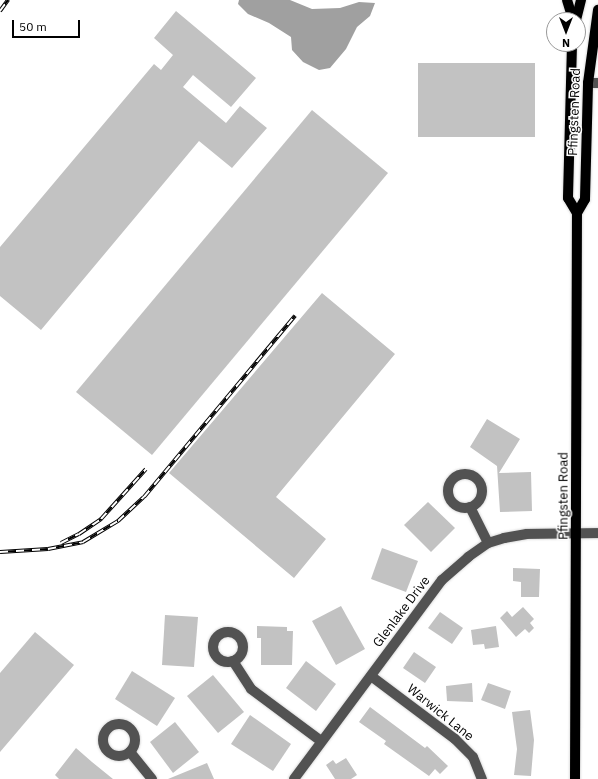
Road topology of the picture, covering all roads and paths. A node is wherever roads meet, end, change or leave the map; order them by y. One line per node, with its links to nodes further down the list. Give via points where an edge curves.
1 (567, 0): 4 (main road)
2 (580, 0): 5 (main road)
3 (598, 10): 7 (main road, Pfingsten Road)
4 (571, 12)
5 (578, 12)
6 (572, 52): 8 (main road, Pfingsten Road, via 568,198)
7 (593, 83): 8 (main road, Pfingsten Road, via 585,199)
8 (577, 213): 10 (main road, Pfingsten Road)
9 (470, 507): 12 (street)
10 (577, 533): 11 (street, Glenlake Drive); 12 (street, Glenlake Drive, via 527,534); 20 (main road, Pfingsten Road)
11 (598, 533)
12 (488, 543): 14 (street, Glenlake Drive, via 468,556 442,580)
13 (233, 661): 15 (street, via 251,689)
14 (371, 676): 15 (street, Glenlake Drive); 19 (street, Warwick Lane, via 455,739 473,757)
15 (321, 741): 18 (street, Glenlake Drive)
16 (130, 752): 17 (street)
17 (152, 779)
18 (294, 779)
19 (482, 779)
20 (575, 779)

